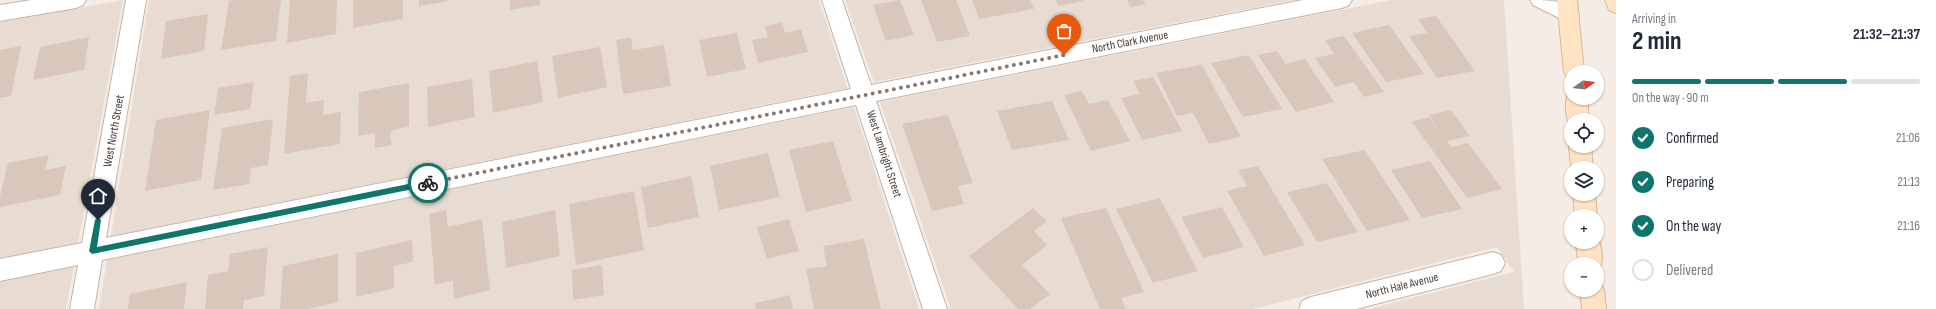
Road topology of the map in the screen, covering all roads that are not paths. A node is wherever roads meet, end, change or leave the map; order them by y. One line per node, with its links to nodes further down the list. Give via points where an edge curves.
1 (76, 0): 9 (street)
2 (136, 0): 12 (street, West North Street)
3 (832, 0): 11 (street, West Lambright Street)
4 (1342, 0): 11 (street, North Clark Avenue)
5 (1540, 0): 8 (street)
6 (1615, 0): 7 (main road)
7 (1616, 5)
8 (1568, 8): 10 (main road)
9 (0, 13)
10 (1573, 65)
11 (864, 95): 12 (street, North Clark Avenue); 17 (street, West Lambright Street)
12 (92, 251): 14 (street, North Clark Avenue); 16 (street, West North Street)
13 (1492, 263): 18 (street, North Hale Avenue)
14 (0, 270)
15 (1593, 297): 19 (main road)
16 (82, 309)
17 (935, 309)
18 (1311, 309)
19 (1594, 309)

